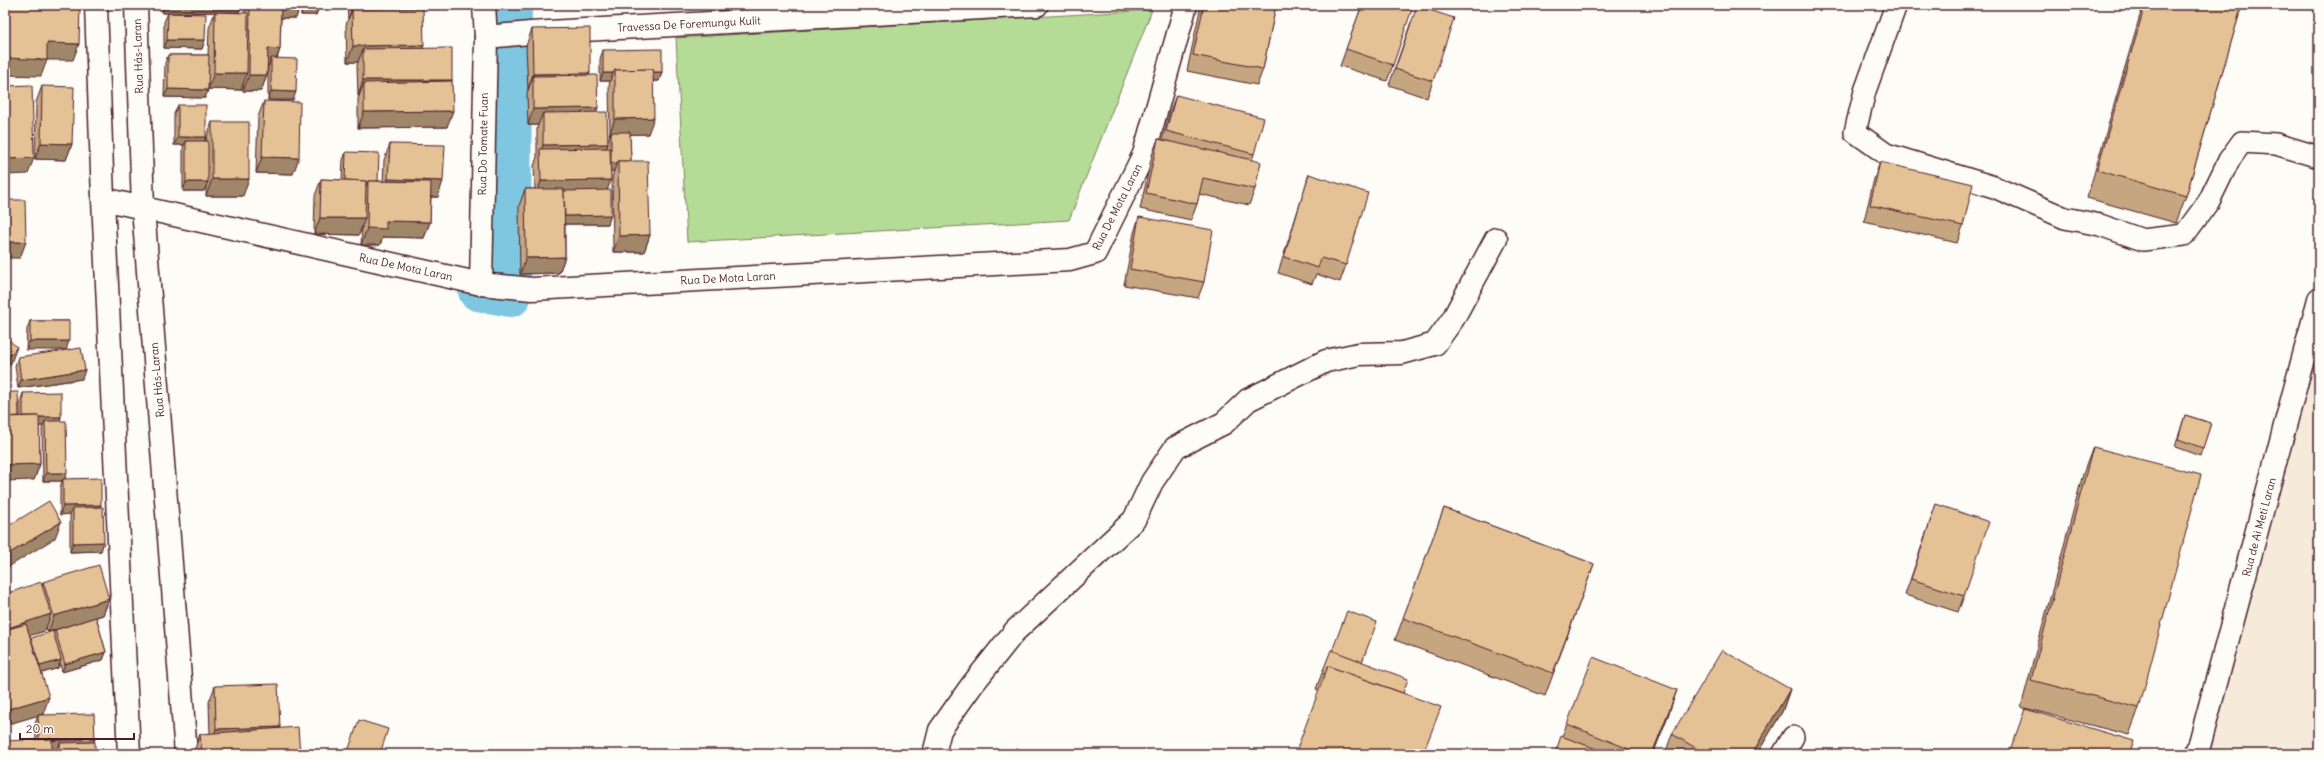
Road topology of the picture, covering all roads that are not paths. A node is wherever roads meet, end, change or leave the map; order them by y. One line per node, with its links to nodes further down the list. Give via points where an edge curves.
1 (96, 5): 9 (street)
2 (136, 5): 10 (street, Rua Hás-Laran)
3 (484, 5): 7 (street, Rua Do Tomate Fuan)
4 (1037, 5): 7 (street, Travessa De Foremungu Kulit)
5 (1186, 5): 12 (street, Rua De Mota Laran, via 1144,154 1095,253 1070,260 532,288)
6 (1896, 5): 8 (lane, via 1865,91 1855,132 1886,154 1994,188 2064,218 2100,224 2143,240 2184,235 2209,201 2229,160 2242,142 2276,144)
7 (486, 37): 12 (street, Rua Do Tomate Fuan)
8 (2319, 157)
9 (103, 199): 10 (street, Rua De Mota Laran); 14 (street)
10 (143, 208): 12 (street, Rua De Mota Laran); 15 (street, Rua Hás-Laran)
11 (1496, 239): 16 (street, via 1453,319 1435,344 1402,353 1358,354 1326,361 1248,400 1224,424 1175,448 1152,482 1134,520 1015,631 972,685 940,730)
12 (481, 284)
13 (2319, 299): 17 (street, Rua de Ai Meti Laran)
14 (129, 754)
15 (186, 754)
16 (934, 754)
17 (2197, 754)

